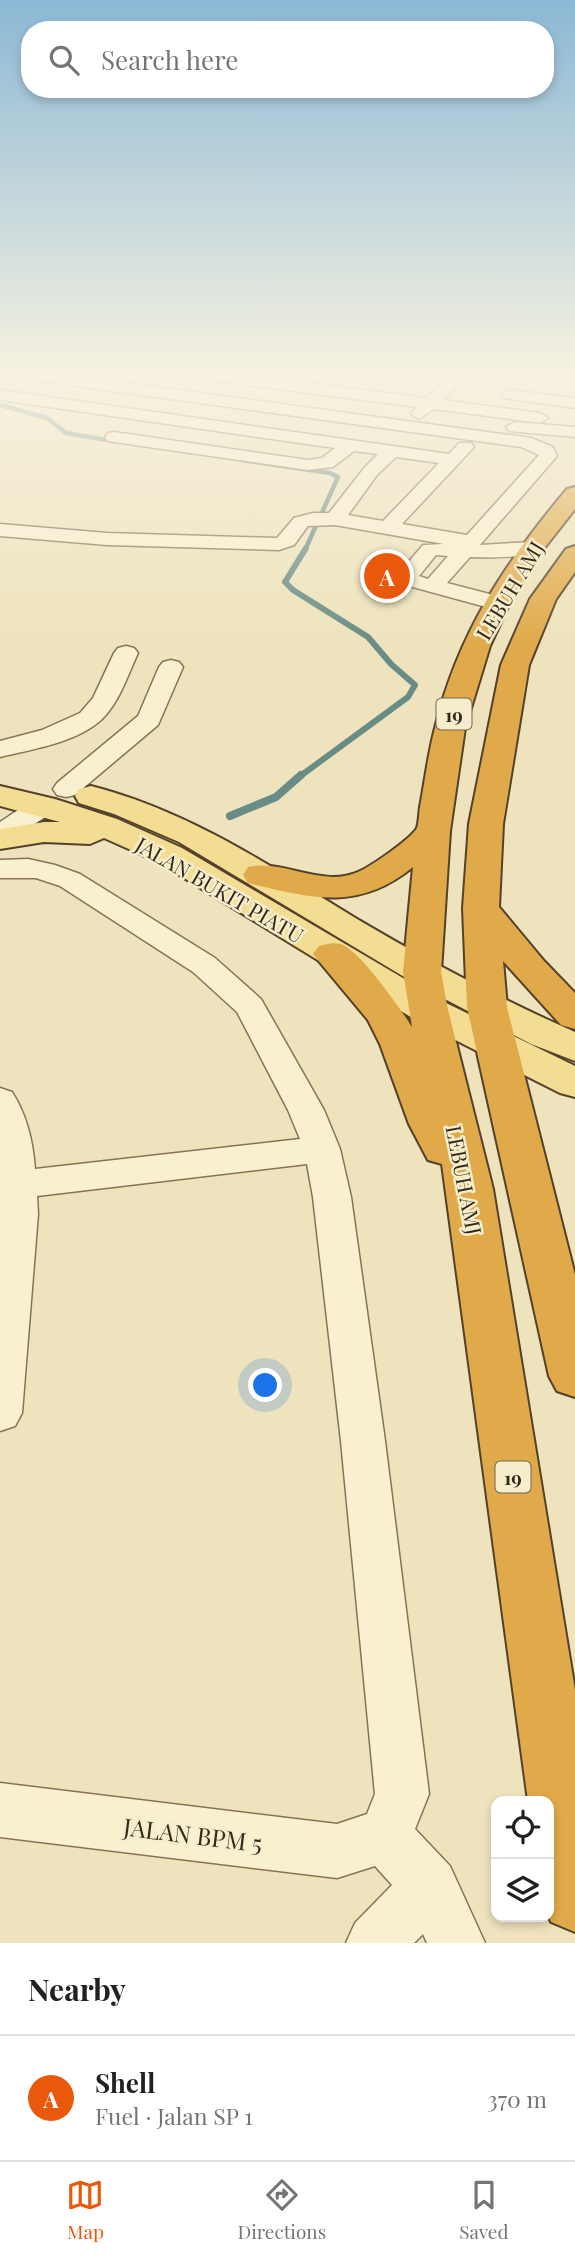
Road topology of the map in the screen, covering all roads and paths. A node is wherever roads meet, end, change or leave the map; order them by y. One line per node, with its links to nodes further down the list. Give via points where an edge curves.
1 (299, 464): 2 (street)
2 (321, 464)
3 (379, 464): 7 (street)
4 (450, 464): 8 (street)
5 (541, 464): 10 (street)
6 (575, 494): 11 (highway, LEBUH AMJ / 19)
7 (325, 519): 8 (street); 9 (street, via 297,525 287,541 279,544 107,539)
8 (388, 528): 10 (street)
9 (0, 530)
10 (467, 546): 11 (street, via 496,552); 13 (street); 13 (street, via 430,549 405,579)
11 (531, 548): 14 (highway, LEBUH AMJ / 19)
12 (575, 554): 28 (highway, LEBUH AMJ / 19, via 543,599 515,665 486,824)
13 (433, 586): 14 (street)
14 (497, 603): 23 (highway, LEBUH AMJ / 19, via 476,646 450,728)
15 (126, 653): 17 (street, via 93,715)
16 (171, 667): 20 (street, via 149,720)
17 (0, 749)
18 (0, 777): 20 (main road, JALAN BUKIT PIATU)
19 (0, 796): 20 (main road, JALAN BUKIT PIATU)
20 (55, 798): 24 (street); 25 (main road, JALAN BUKIT PIATU); 27 (main road, JALAN BUKIT PIATU, via 149,816)
21 (0, 806): 22 (main road)
22 (0, 824)
23 (433, 831): 27 (highway, via 371,882 305,887); 30 (highway, LEBUH AMJ / 19)
24 (0, 837): 25 (main road, via 75,832)
25 (170, 855): 29 (main road, JALAN BUKIT PIATU)
26 (0, 869): 36 (street, via 27,867 70,880 228,984 250,1006)
27 (261, 875): 30 (main road, JALAN BUKIT PIATU)
28 (481, 908): 31 (highway); 32 (highway, LEBUH AMJ / 19)
29 (332, 954): 30 (main road, JALAN BUKIT PIATU); 38 (highway, via 383,1012 400,1042 436,1135)
30 (425, 991): 32 (main road); 38 (highway, LEBUH AMJ / 19)
31 (575, 1016)
32 (492, 1027): 33 (main road); 34 (main road); 39 (highway, LEBUH AMJ / 19)
33 (575, 1048)
34 (575, 1083)
35 (0, 1100): 37 (street, via 15,1143)
36 (322, 1149): 37 (street); 42 (street, via 363,1441 402,1794)
37 (17, 1185): 40 (street, via 19,1214)
38 (470, 1189): 44 (highway, LEBUH AMJ / 19)
39 (575, 1376)
40 (0, 1413)
41 (0, 1811): 42 (street, JALAN BPM 5, via 337,1851)
42 (385, 1836): 43 (street)
43 (430, 1886): 45 (street); 46 (street)
44 (575, 1898)
45 (375, 1943)
46 (456, 1943)

